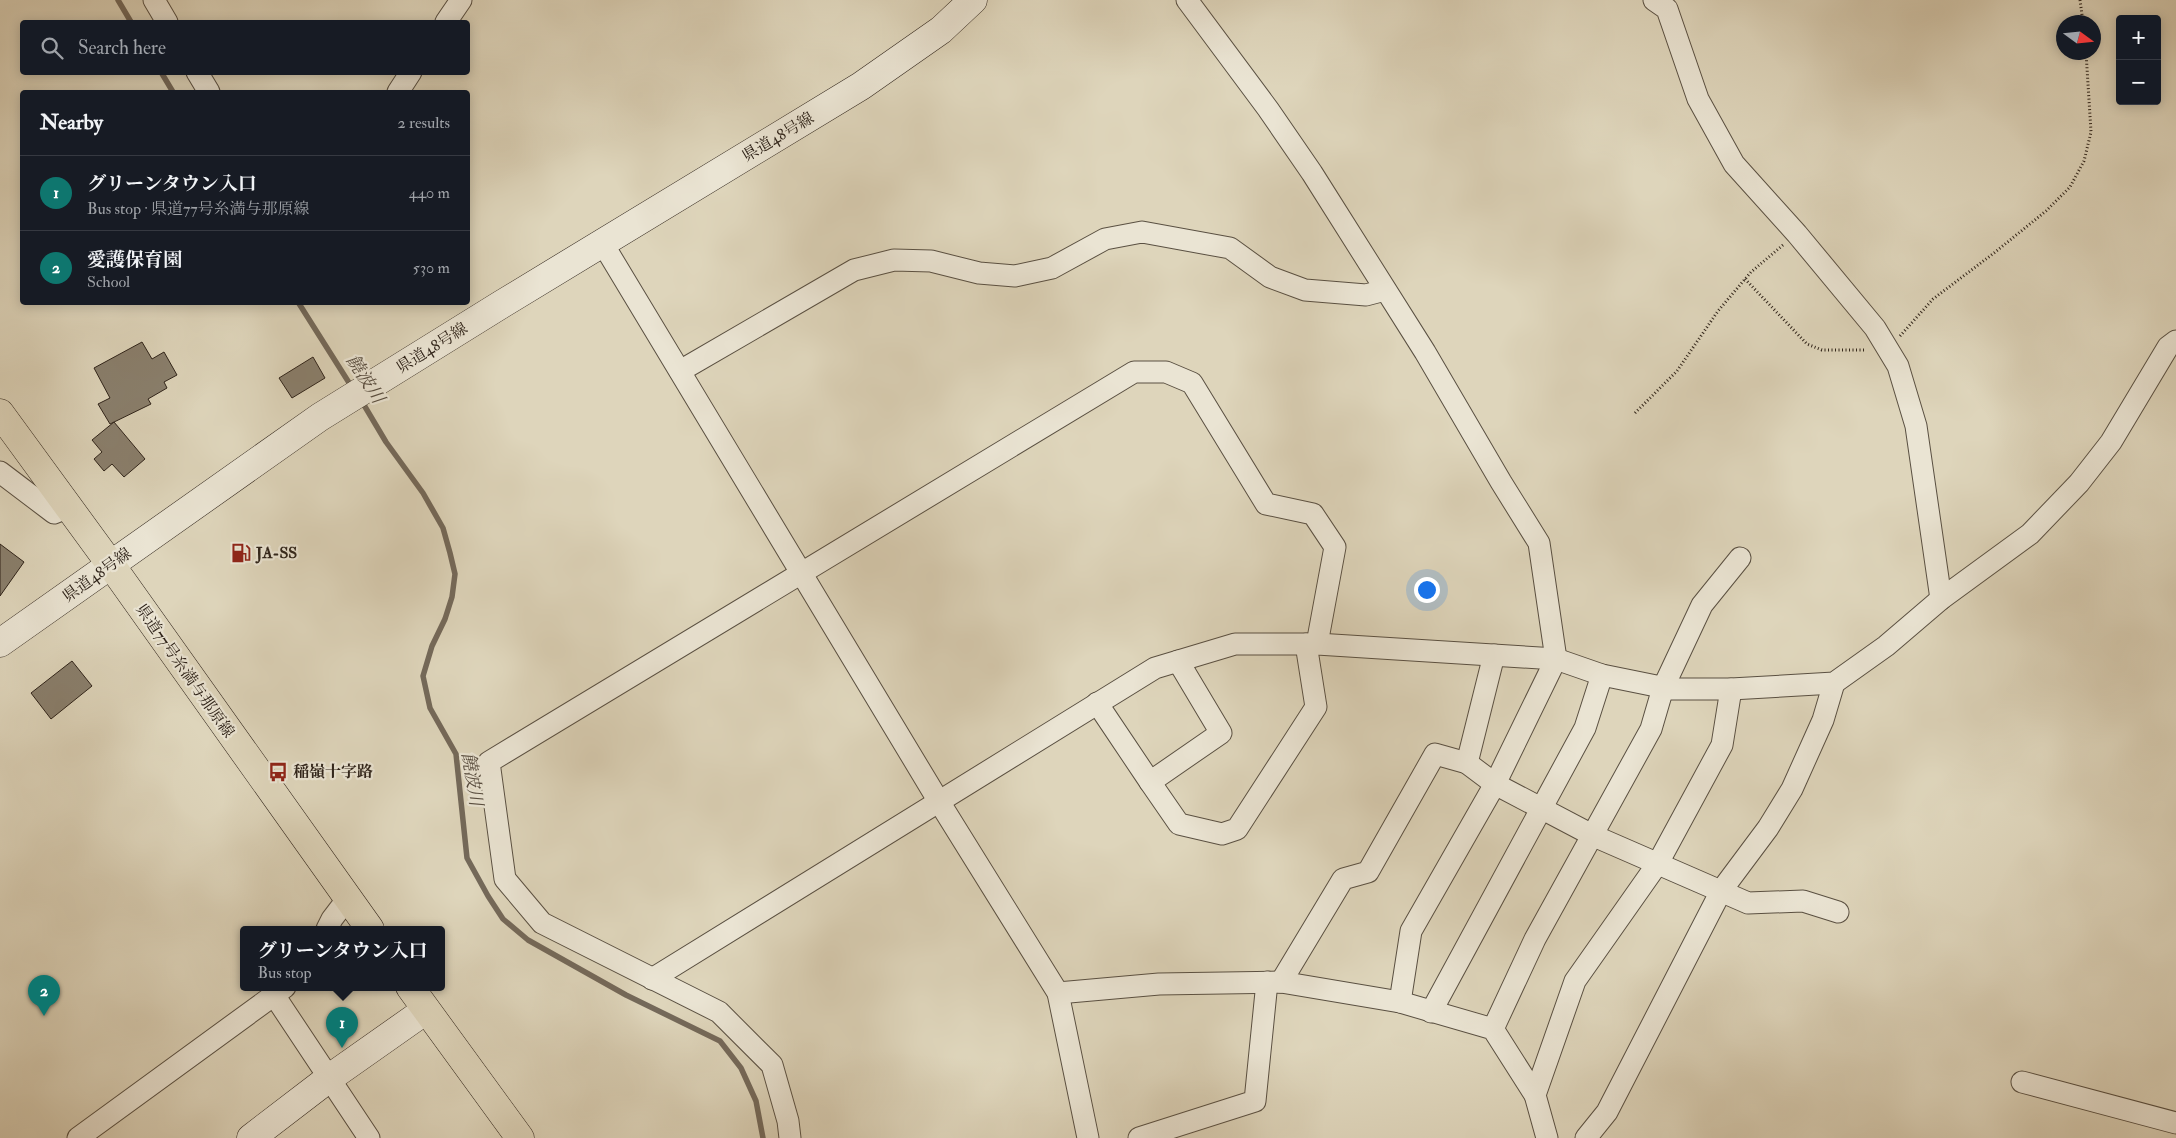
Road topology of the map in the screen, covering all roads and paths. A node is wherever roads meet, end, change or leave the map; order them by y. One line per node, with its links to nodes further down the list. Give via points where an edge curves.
1 (154, 0): 8 (street)
2 (462, 0): 9 (street)
3 (973, 0): 16 (main road, 県道48号線, via 941,30 861,86)
4 (1187, 0): 18 (street, via 1312,173)
5 (1654, 0): 15 (street, via 1667,9 1698,99 1734,164)
6 (2080, 0): 7 (path)
7 (2081, 15)
8 (166, 20)
9 (447, 20)
10 (2086, 60): 20 (path, via 2091,132 2084,161 2070,187 2046,211 1933,298)
11 (199, 75): 13 (street)
12 (409, 75): 14 (street)
13 (208, 90)
14 (399, 90)
15 (1797, 234): 17 (path); 20 (street, via 1875,328)
16 (602, 244): 21 (street); 27 (main road, 県道48号線, via 320,417)
17 (1745, 279): 20 (path, via 1807,344 1822,350); 23 (path, via 1718,311 1677,371)
18 (1385, 290): 21 (street, via 1366,295 1305,290 1270,277 1230,248 1142,232 1105,239 1052,268 1015,276 979,273 932,261 894,260 854,270); 33 (street, via 1426,352 1539,543)
19 (2176, 341): 29 (street, via 2168,348 2111,442 2079,483 2030,534)
20 (1888, 350): 29 (street, via 1898,366 1916,426)
21 (680, 371): 28 (street)
22 (0, 413): 25 (main road, 県道77号糸満与那原線)
23 (1635, 413)
24 (0, 472): 25 (street, via 54,513)
25 (69, 507): 27 (main road, 県道77号糸満与那原線)
26 (1740, 558): 37 (street, via 1702,605)
27 (111, 565): 30 (main road, 県道48号線); 48 (main road, 県道77号糸満与那原線)
28 (803, 574): 31 (street, via 1134,372 1166,372 1192,383 1266,504 1313,514 1334,548); 43 (street); 52 (street, via 489,762 505,879 542,923)
29 (1941, 599): 36 (street, via 1886,646)
30 (0, 643)
31 (1311, 644): 32 (street); 34 (street, via 1235,644); 41 (street, via 1316,707 1237,829 1222,834 1179,824)
32 (1494, 655): 33 (street); 40 (street)
33 (1556, 659): 35 (street); 42 (street)
34 (1178, 661): 39 (street, via 1155,668); 41 (street, via 1221,733)
35 (1602, 675): 37 (street); 44 (street, via 1585,728)
36 (1834, 683): 38 (street); 47 (street, via 1823,720 1792,789 1768,828)
37 (1663, 688): 38 (street); 45 (street, via 1651,729)
38 (1730, 689): 46 (street, via 1722,745)
39 (1097, 704): 41 (street); 43 (street)
40 (1467, 763): 42 (street); 53 (street, via 1435,754 1368,872 1342,879)
41 (1150, 782)
42 (1495, 784): 44 (street); 57 (street, via 1411,931)
43 (938, 800): 52 (street); 56 (street)
44 (1542, 808): 45 (street); 59 (street)
45 (1594, 836): 46 (street); 60 (street, via 1535,939)
46 (1658, 863): 47 (street); 63 (street, via 1576,981)
47 (1721, 891): 49 (street, via 1748,903 1803,901); 73 (street, via 1607,1112)
48 (348, 898): 50 (street); 51 (main road, 県道77号糸満与那原線)
49 (1838, 912)
50 (328, 926)
51 (368, 926)
52 (652, 978): 69 (street, via 719,1012 772,1065)
53 (1274, 982): 56 (street, via 1159,984); 57 (street); 71 (street, via 1255,1100)
54 (279, 991): 61 (street); 65 (street)
55 (413, 991): 58 (main road)
56 (1058, 994): 70 (street)
57 (1400, 1002): 59 (street)
58 (426, 1010): 61 (main road); 68 (main road)
59 (1431, 1012): 60 (street)
60 (1493, 1029): 63 (street)
61 (328, 1079): 66 (main road); 67 (street)
62 (2022, 1082): 64 (street)
63 (1535, 1095): 72 (street)
64 (2176, 1123)
65 (78, 1138)
66 (251, 1138)
67 (368, 1138)
68 (520, 1138)
69 (790, 1138)
70 (1088, 1138)
71 (1139, 1138)
72 (1547, 1138)
73 (1586, 1138)

